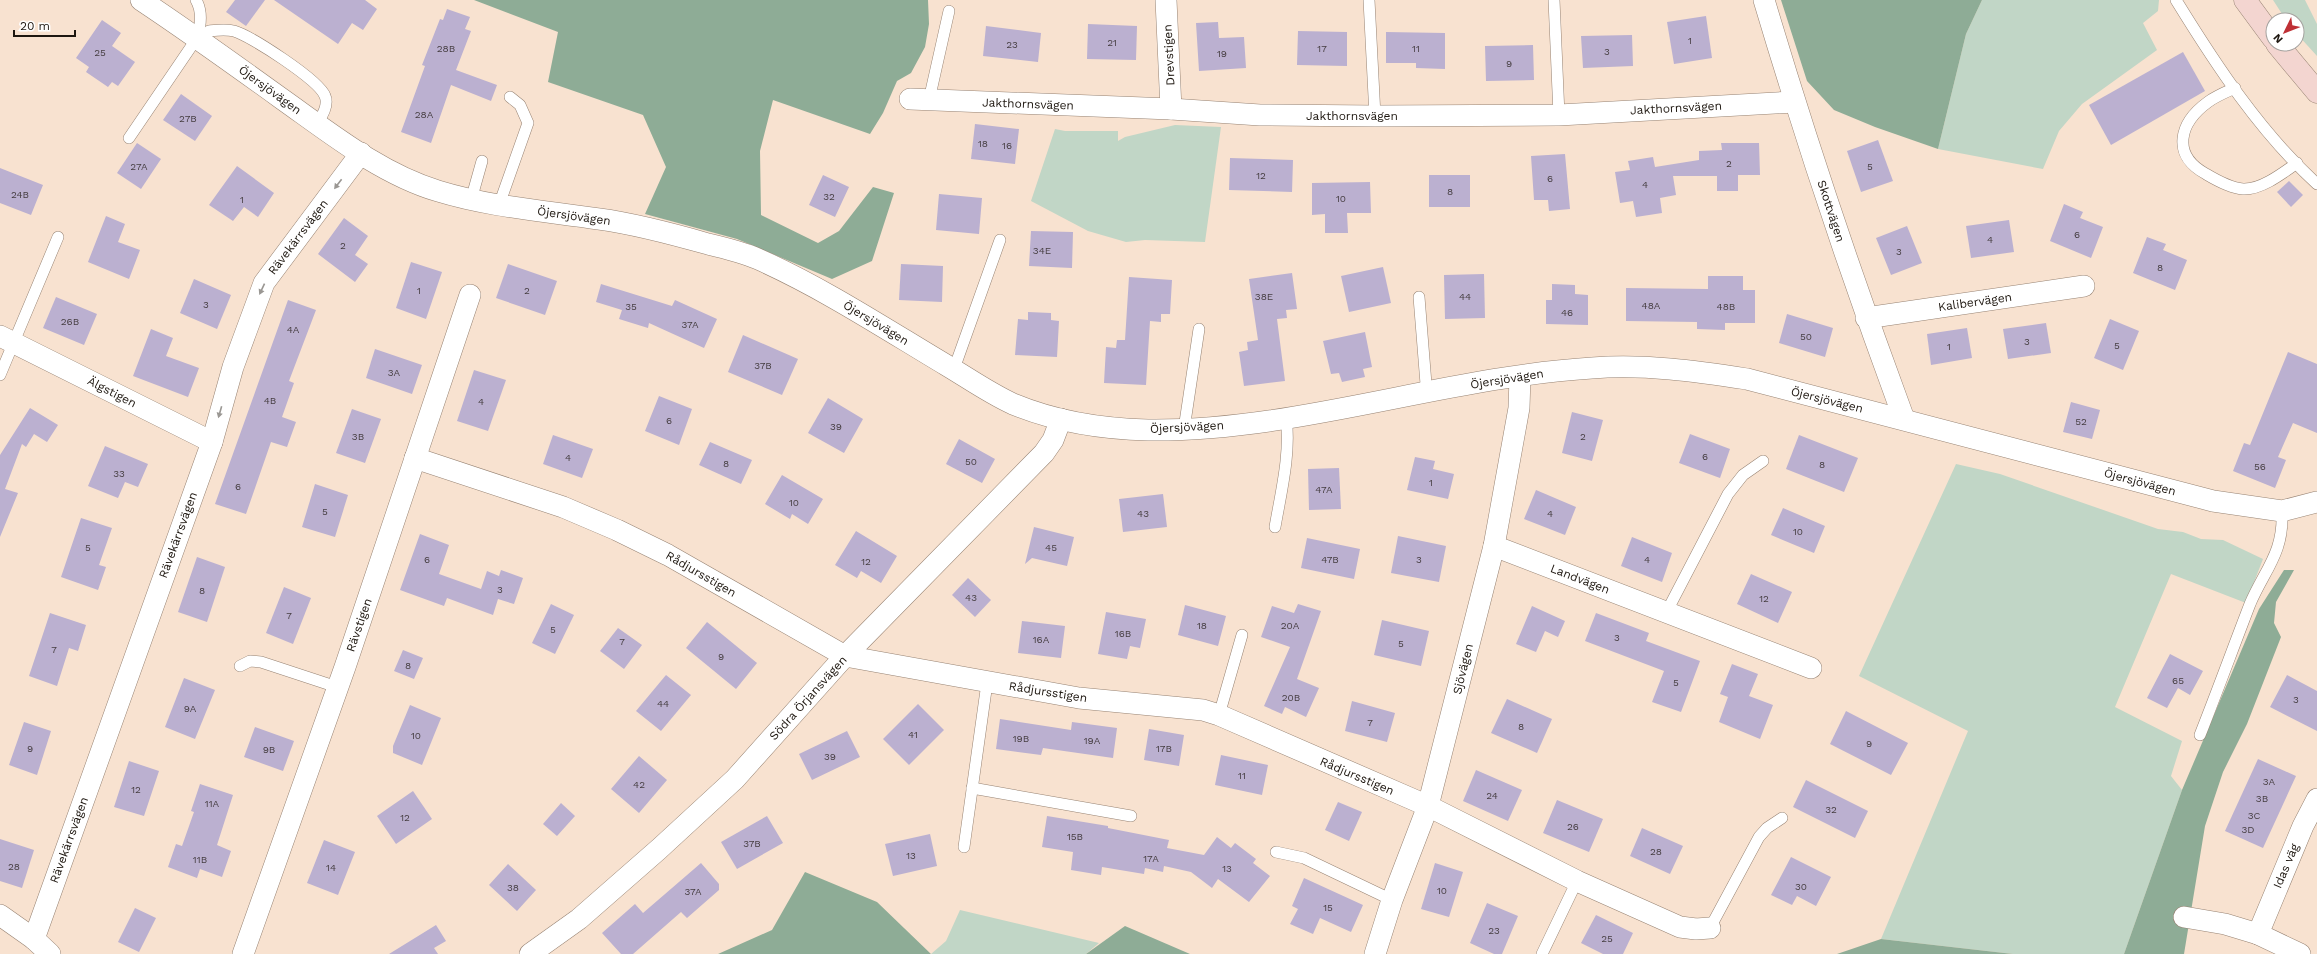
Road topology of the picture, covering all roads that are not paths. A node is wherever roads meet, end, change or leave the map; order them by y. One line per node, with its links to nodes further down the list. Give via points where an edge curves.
1 (141, 0): 11 (street, Öjersjövägen)
2 (196, 0): 11 (lane, via 200,6)
3 (1166, 0): 18 (street, Drevstigen)
4 (1369, 0): 20 (lane)
5 (1554, 0): 19 (lane)
6 (1764, 0): 17 (street, Skottvägen)
7 (2176, 0): 13 (lane)
8 (2245, 0): 10 (street)
9 (950, 11): 16 (lane)
10 (2265, 27)
11 (200, 40): 21 (street, Öjersjövägen); 21 (lane, via 210,31 224,29 235,32 297,69 326,96 324,113); 22 (lane)
12 (2284, 52): 14 (street)
13 (2235, 88): 25 (lane); 25 (lane, via 2209,101 2196,112 2184,129 2181,143 2189,161 2218,181 2243,189 2258,186)
14 (2317, 92)
15 (510, 97): 28 (lane, via 520,105 528,122)
16 (919, 100): 18 (street, Jakthornsvägen)
17 (1794, 102): 19 (street, Jakthornsvägen); 34 (street, Skottvägen)
18 (1171, 109): 20 (street, Jakthornsvägen, via 1260,115)
19 (1559, 115): 20 (street, Jakthornsvägen)
20 (1375, 116)
21 (317, 124): 23 (street, Öjersjövägen)
22 (129, 138)
23 (361, 153): 27 (street, Öjersjövägen, via 410,181); 45 (street, Rävekärrsvägen, one-way to 45, via 264,283 233,367)
24 (482, 161): 27 (lane)
25 (2297, 163): 26 (lane)
26 (2317, 184)
27 (471, 200): 28 (street, Öjersjövägen)
28 (498, 205): 37 (street, Öjersjövägen, via 605,219 753,256 838,300)
29 (58, 237): 36 (lane)
30 (1000, 240): 37 (lane)
31 (2084, 286): 34 (street, Kalibervägen)
32 (470, 295): 46 (street, Rävstigen)
33 (1420, 297): 40 (lane, via 1426,384)
34 (1866, 318): 43 (street, Skottvägen)
35 (1199, 329): 44 (lane)
36 (6, 339): 38 (lane); 45 (street, Älgstigen)
37 (954, 369): 42 (street, Öjersjövägen, via 1010,402)
38 (0, 375)
39 (1520, 377): 40 (street, Öjersjövägen); 43 (street, Öjersjövägen, via 1590,368 1685,370 1747,379); 51 (street, Sjövägen, via 1519,408)
40 (1430, 391): 41 (street, Öjersjövägen)
41 (1286, 417): 44 (street, Öjersjövägen); 50 (lane, via 1286,458)
42 (1061, 419): 44 (street, Öjersjövägen, via 1146,430); 54 (street, Södra Örjansvägen, via 1044,454)
43 (1904, 419): 49 (street, Öjersjövägen, via 2213,501)
44 (1184, 429)
45 (212, 442): 74 (street, Rävekärrsvägen)
46 (415, 458): 54 (street, Rådjursstigen, via 563,507 617,530 668,555); 58 (street, Rävstigen)
47 (1763, 461): 52 (lane, via 1743,475 1728,494)
48 (2317, 502): 49 (street, Öjersjövägen)
49 (2282, 511): 60 (lane, via 2282,527 2276,554 2251,602)
50 (1275, 527)
51 (1494, 546): 52 (street, Landvägen); 63 (street, Sjövägen)
52 (1666, 613): 56 (street, Landvägen)
53 (1242, 634): 59 (lane)
54 (845, 656): 57 (street, Rådjursstigen); 77 (street, Södra Örjansvägen, via 735,779 579,919)
55 (240, 666): 58 (lane, via 250,661 261,662)
56 (1811, 668)
57 (987, 683): 59 (street, Rådjursstigen, via 1079,698 1203,710); 61 (lane)
58 (337, 687): 76 (street, Rävstigen)
59 (1220, 715): 63 (street, Rådjursstigen)
60 (2200, 735)
61 (972, 788): 64 (lane); 66 (lane)
62 (2317, 799): 73 (street, Idas väg, via 2303,826)
63 (1428, 806): 68 (street, Rådjursstigen); 69 (street, Sjövägen)
64 (1131, 816)
65 (1782, 818): 72 (lane, via 1759,837)
66 (964, 847)
67 (1276, 852): 69 (lane, via 1304,858)
68 (1577, 881): 72 (street, Rådjursstigen, via 1680,927); 79 (lane)
69 (1392, 900): 78 (street, Sjövägen)
70 (0, 916): 74 (street)
71 (2184, 917): 73 (street, via 2225,924)
72 (1710, 928)
73 (2258, 934): 80 (street)
74 (34, 939): 75 (street)
75 (50, 954)
76 (243, 954)
77 (530, 954)
78 (1375, 954)
79 (1542, 954)
80 (2300, 954)

